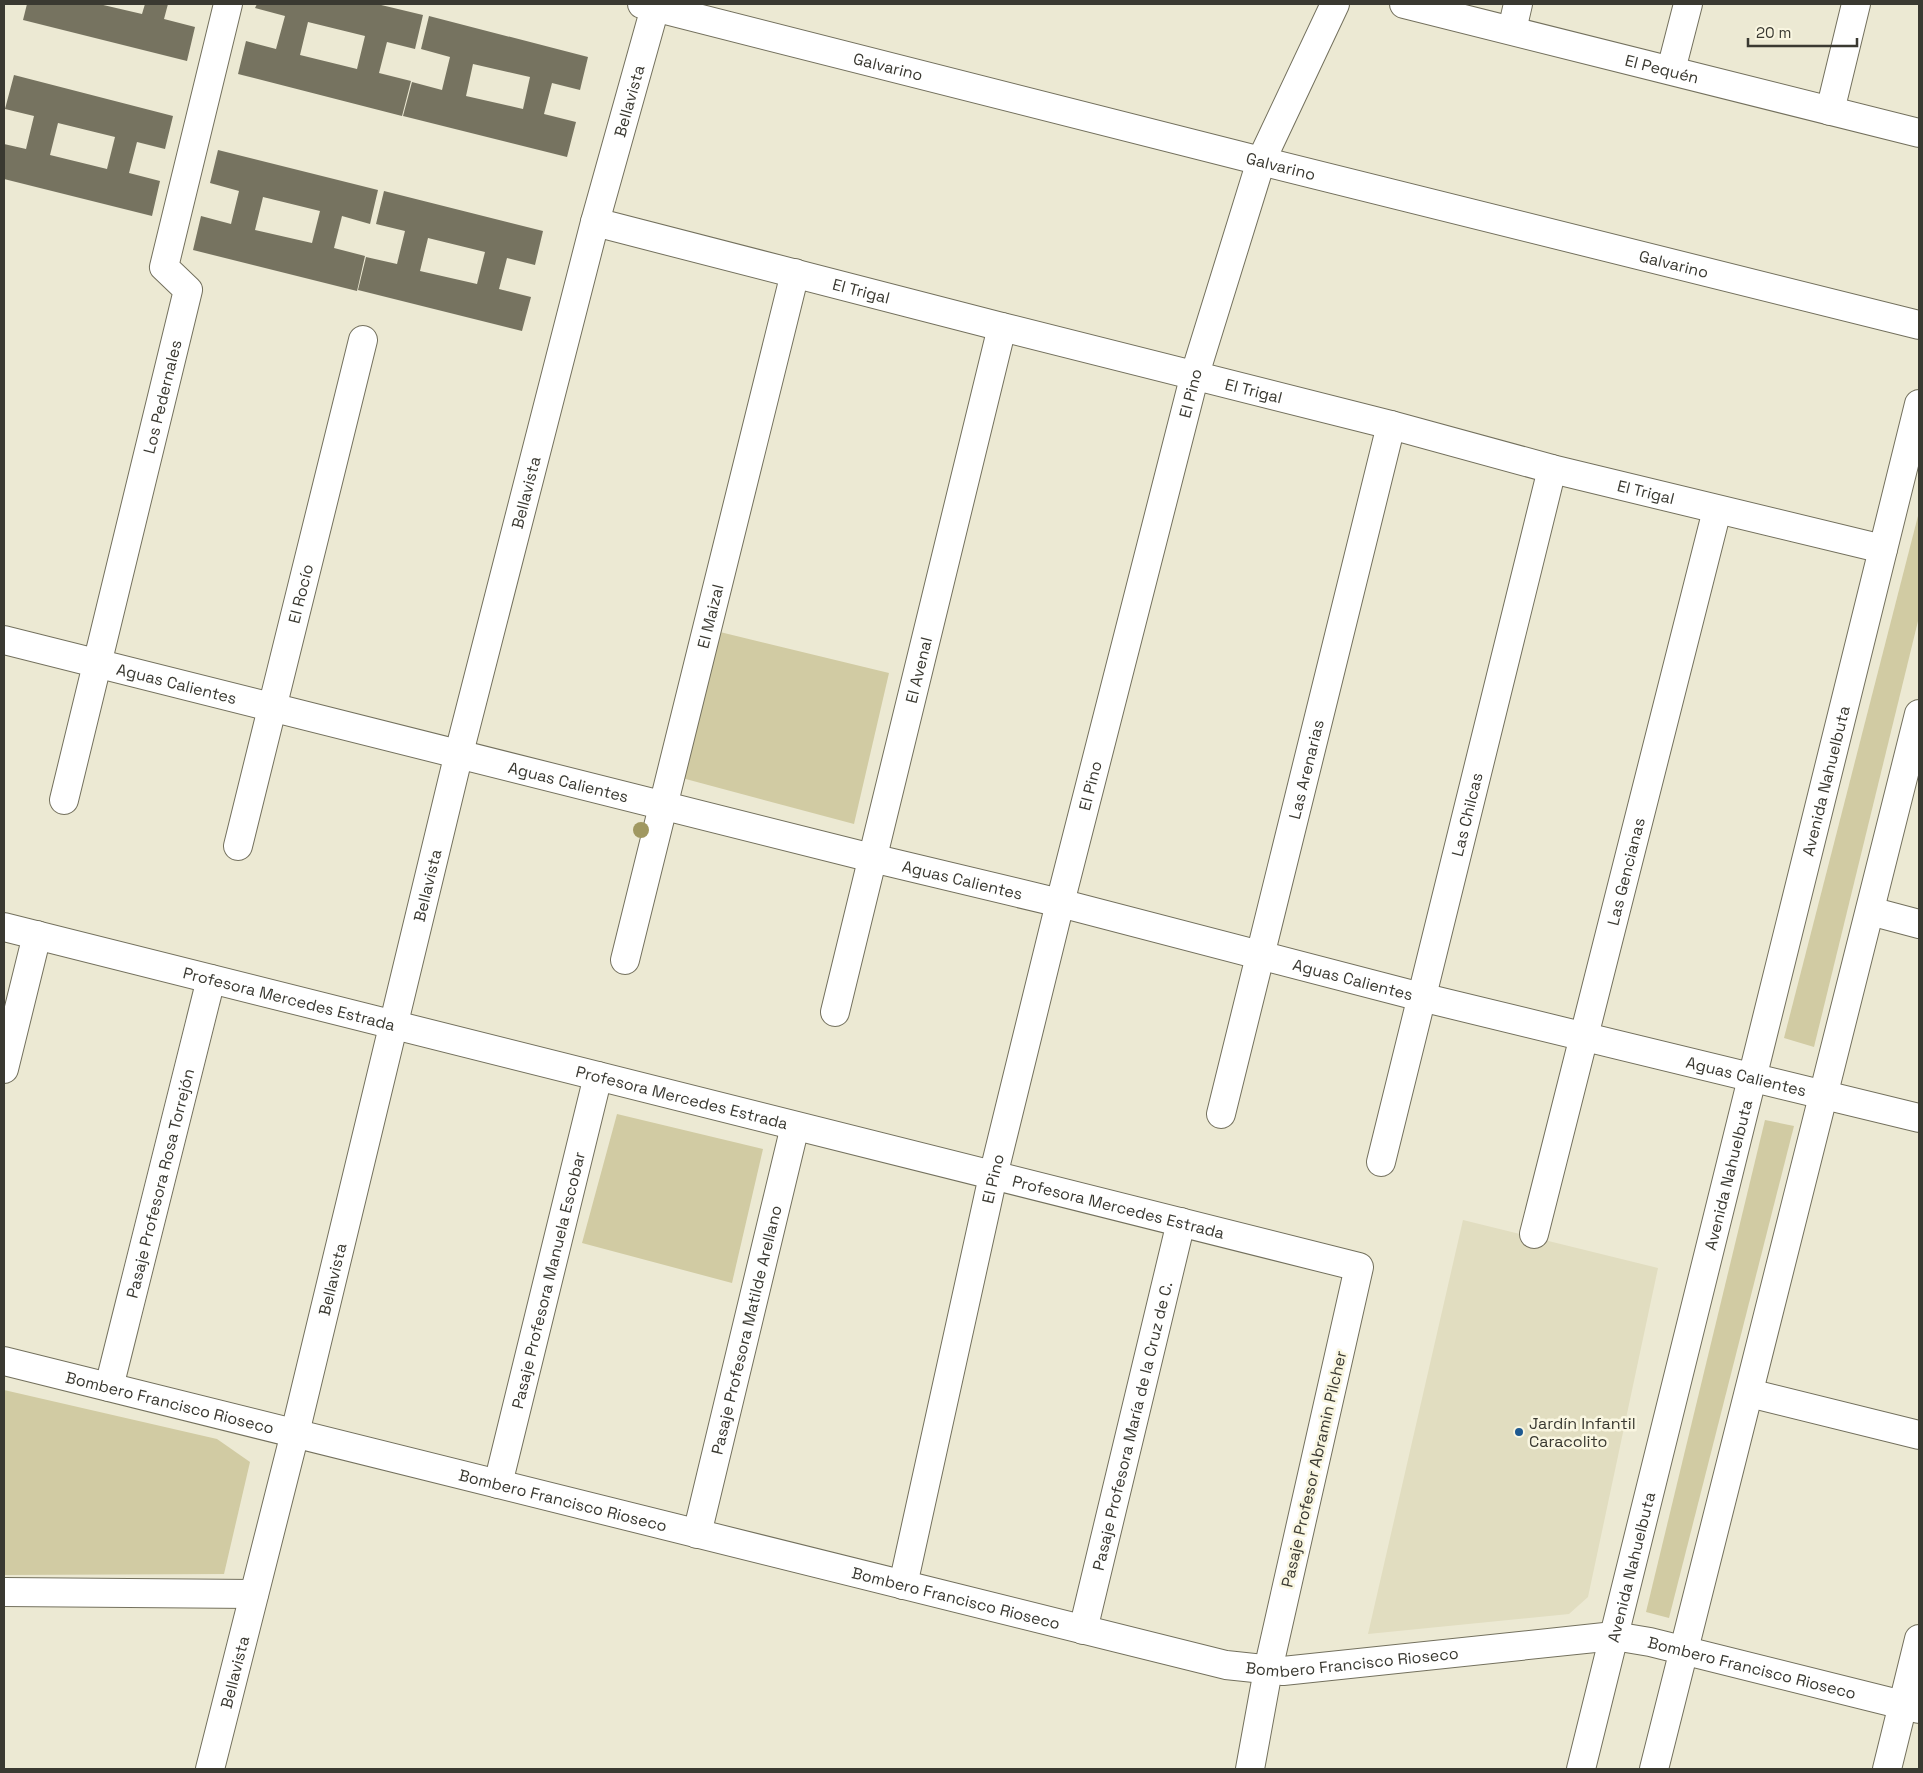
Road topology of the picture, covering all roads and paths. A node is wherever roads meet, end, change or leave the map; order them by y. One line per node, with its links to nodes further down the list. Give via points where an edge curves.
1 (228, 4): 25 (street, Los Pedernales, via 164,267 188,290)
2 (1335, 4): 12 (street, El Pino)
3 (1404, 4): 8 (street, El Pequén)
4 (1518, 4): 8 (street)
5 (1688, 4): 9 (street)
6 (1856, 4): 10 (street)
7 (651, 5): 12 (street, Galvarino); 13 (street, Bellavista)
8 (1512, 30): 9 (street, El Pequén)
9 (1671, 70): 10 (street, El Pequén)
10 (1830, 111): 11 (street, El Pequén)
11 (1919, 133)
12 (1261, 161): 15 (street, Galvarino); 18 (street, El Pino)
13 (595, 222): 14 (street, El Trigal); 28 (street, Bellavista)
14 (795, 273): 16 (street, El Trigal); 30 (street, El Maizal)
15 (1919, 324)
16 (1002, 327): 18 (street, El Trigal); 32 (street, El Avenal)
17 (363, 340): 26 (street, El Rocío)
18 (1195, 374): 20 (street, El Trigal); 33 (street, El Pino)
19 (1919, 404): 23 (street, Avenida Nahuelbuta)
20 (1391, 424): 21 (street, El Trigal); 38 (street, Las Arenarias)
21 (1552, 468): 22 (street, El Trigal); 41 (street, Las Chilcas)
22 (1716, 510): 23 (street, El Trigal); 44 (street, Las Gencianas)
23 (1883, 549): 47 (street, Avenida Nahuelbuta)
24 (4, 640): 25 (street, Aguas Calientes)
25 (97, 663): 26 (street, Aguas Calientes); 29 (street, Los Pedernales)
26 (273, 707): 28 (street, Aguas Calientes); 31 (street, El Rocío)
27 (1919, 714): 34 (street)
28 (458, 753): 30 (street, Aguas Calientes); 43 (street, Bellavista)
29 (64, 800)
30 (663, 804): 32 (street, Aguas Calientes); 39 (street, El Maizal)
31 (238, 846)
32 (872, 858): 33 (street, Aguas Calientes); 42 (street, El Avenal)
33 (1060, 903): 38 (street, Aguas Calientes); 53 (street, El Pino)
34 (1870, 911): 35 (street); 48 (street)
35 (1919, 924)
36 (4, 927): 37 (street, Profesora Mercedes Estrada)
37 (37, 935): 40 (street, Profesora Mercedes Estrada); 45 (street)
38 (1261, 954): 41 (street, Aguas Calientes); 49 (street, Las Arenarias)
39 (625, 960)
40 (211, 979): 43 (street, Profesora Mercedes Estrada); 58 (street, Pasaje Profesora Rosa Torrejón)
41 (1421, 997): 44 (street, Aguas Calientes); 52 (street, Las Chilcas)
42 (835, 1012)
43 (392, 1024): 46 (street, Profesora Mercedes Estrada); 60 (street, Bellavista)
44 (1584, 1036): 47 (street, Aguas Calientes); 55 (street, Las Gencianas)
45 (4, 1068)
46 (598, 1076): 51 (street, Profesora Mercedes Estrada); 62 (street, Pasaje Profesora Manuela Escobar)
47 (1753, 1076): 48 (street, Aguas Calientes); 68 (street, Avenida Nahuelbuta)
48 (1824, 1094): 50 (street, Aguas Calientes); 59 (street)
49 (1221, 1114)
50 (1919, 1118)
51 (795, 1126): 53 (street, Profesora Mercedes Estrada); 63 (street, Pasaje Profesora Matilde Arellano)
52 (1381, 1162)
53 (993, 1176): 54 (street, Profesora Mercedes Estrada); 64 (street, El Pino)
54 (1181, 1222): 56 (street, Profesora Mercedes Estrada); 67 (street, Pasaje Profesora María de la Cruz de C.)
55 (1534, 1234)
56 (1359, 1267): 71 (street, Pasaje Profesor Abramin Pilcher)
57 (4, 1361): 58 (street, Bombero Francisco Rioseco)
58 (109, 1387): 60 (street, Bombero Francisco Rioseco)
59 (1749, 1393): 61 (street); 70 (street)
60 (295, 1434): 62 (street, Bombero Francisco Rioseco); 66 (street, Bellavista)
61 (1919, 1434)
62 (498, 1484): 63 (street, Bombero Francisco Rioseco)
63 (697, 1534): 64 (street, Bombero Francisco Rioseco)
64 (903, 1585): 67 (street, Bombero Francisco Rioseco)
65 (4, 1592): 66 (street)
66 (254, 1594): 73 (street, Bellavista)
67 (1083, 1630): 71 (street, Bombero Francisco Rioseco, via 1226,1666)
68 (1614, 1636): 70 (street, Bombero Francisco Rioseco); 71 (street, Bombero Francisco Rioseco); 75 (street, Avenida Nahuelbuta)
69 (1919, 1639): 72 (street)
70 (1684, 1650): 72 (street, Bombero Francisco Rioseco); 76 (street)
71 (1268, 1670): 74 (street, Pasaje Profesor Abramin Pilcher)
72 (1911, 1707): 77 (street)
73 (210, 1769)
74 (1250, 1769)
75 (1581, 1769)
76 (1654, 1769)
77 (1886, 1769)

